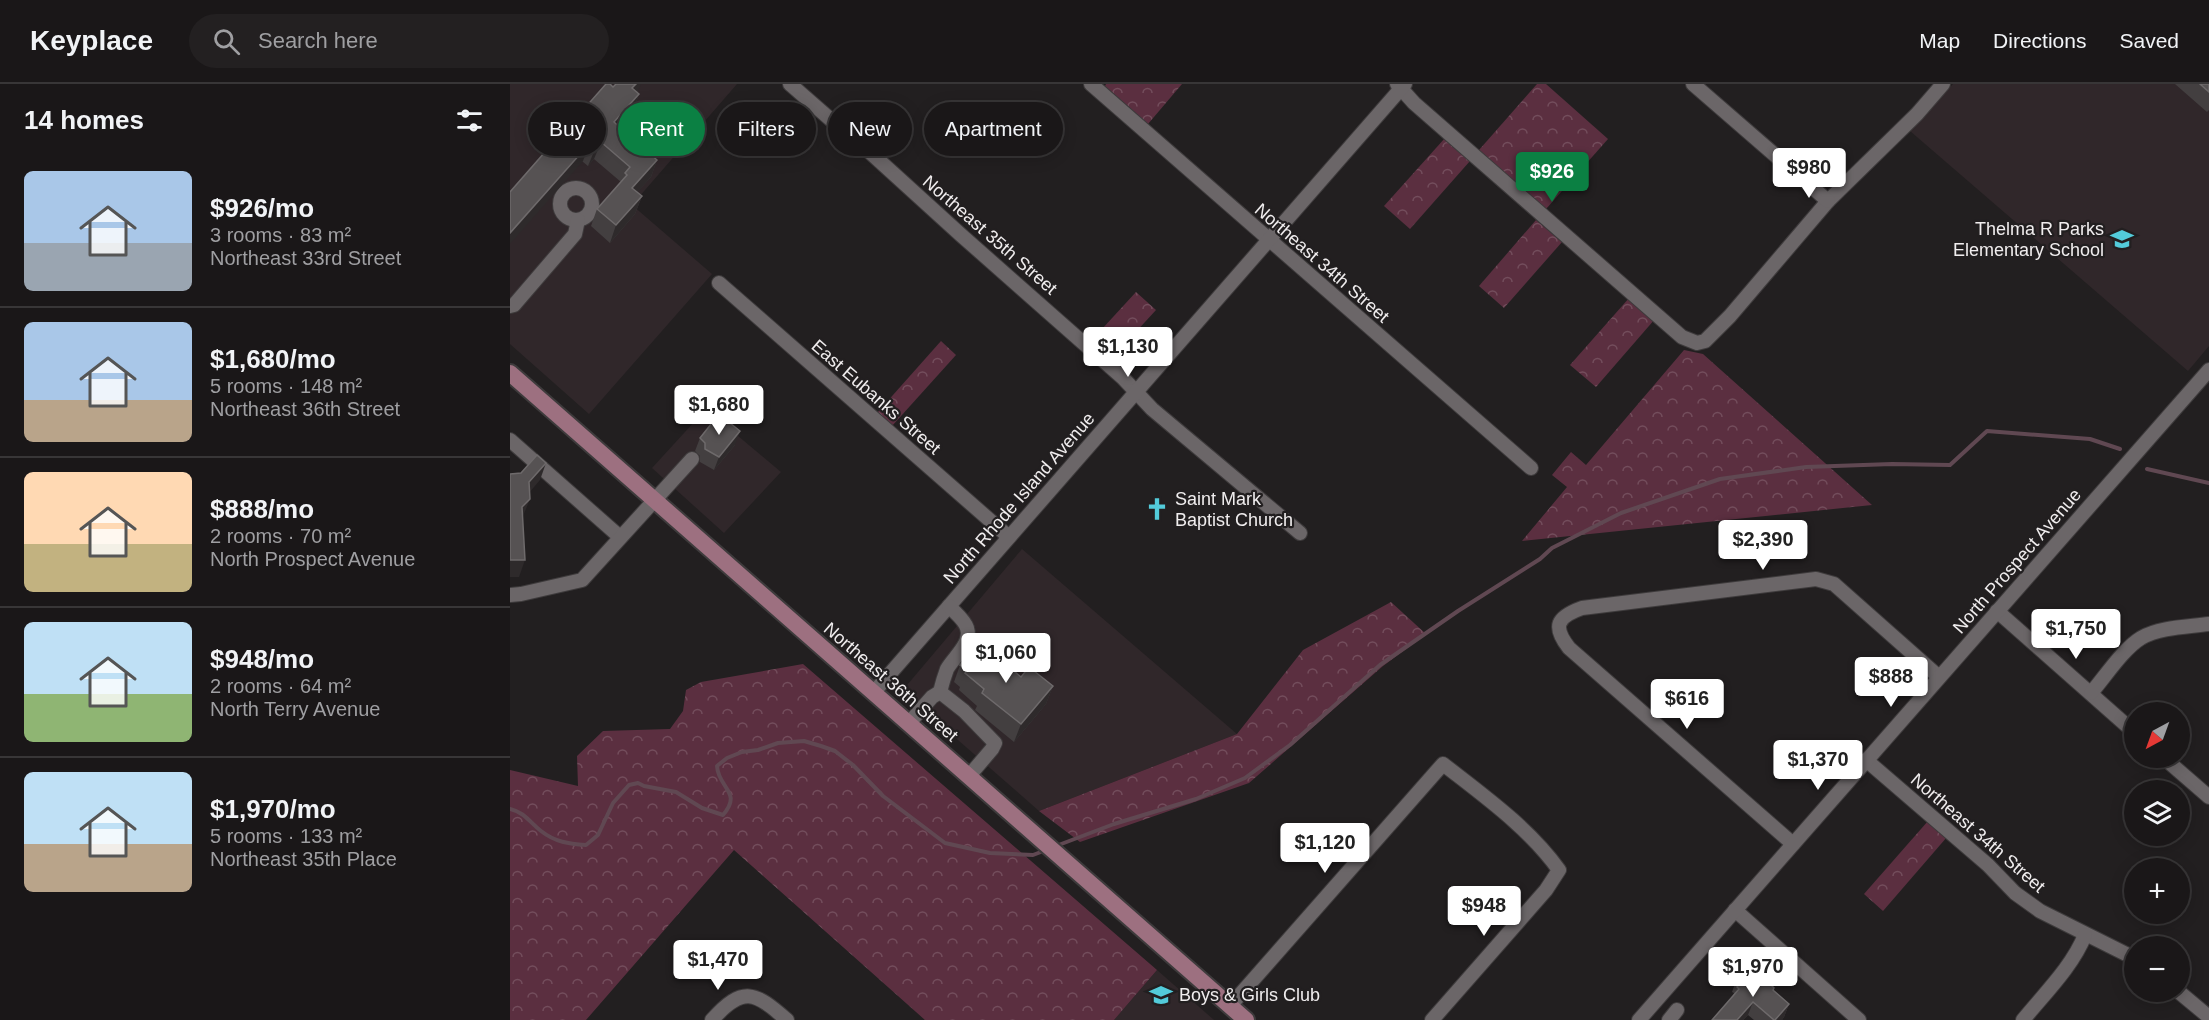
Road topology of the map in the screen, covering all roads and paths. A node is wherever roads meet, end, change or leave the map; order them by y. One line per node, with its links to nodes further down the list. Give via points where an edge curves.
1 (790, 84): 13 (street, Northeast 35th Street)
2 (1091, 84): 8 (street, Northeast 34th Street)
3 (1694, 84): 6 (street)
4 (1943, 84): 6 (street)
5 (1401, 86): 6 (street, via 1414,103 1643,304 1682,337 1697,343 1730,316); 8 (street, North Rhode Island Avenue)
6 (1828, 201)
7 (578, 220): 10 (street, via 575,234)
8 (1268, 240): 13 (street, North Rhode Island Avenue); 16 (street, Northeast 34th Street)
9 (719, 283): 20 (street, East Eubanks Street)
10 (510, 306)
11 (2209, 370): 23 (street, North Prospect Avenue)
12 (510, 373): 17 (main road, Northeast 36th Street)
13 (1136, 392): 18 (street, Northeast 35th Street); 20 (street, North Rhode Island Avenue)
14 (510, 440): 19 (street)
15 (692, 459): 17 (street)
16 (1531, 468)
17 (655, 500): 19 (street); 26 (main road, Northeast 36th Street)
18 (1300, 533)
19 (620, 537): 21 (street, via 582,580)
20 (1009, 537): 22 (street, North Rhode Island Avenue)
21 (510, 595)
22 (949, 606): 26 (street, North Rhode Island Avenue); 27 (street, via 963,620 968,635 948,668)
23 (1997, 611): 25 (street, North Prospect Avenue); 28 (street)
24 (2209, 624): 28 (street, via 2154,633 2141,639)
25 (1939, 677): 31 (street, North Prospect Avenue); 35 (street, via 1834,584 1816,579 1582,608 1559,622 1560,637 1569,648)
26 (874, 692): 29 (main road, Northeast 36th Street)
27 (940, 692): 29 (street); 33 (street, via 995,743)
28 (2091, 693): 30 (street)
29 (909, 723): 33 (main road, Northeast 36th Street)
30 (2124, 723)
31 (1866, 760): 35 (street, North Prospect Avenue); 37 (street, Northeast 34th Street, via 2015,893)
32 (2176, 768): 34 (street)
33 (969, 776): 40 (main road, Northeast 36th Street)
34 (2209, 797)
35 (1793, 844): 36 (street, North Prospect Avenue)
36 (1735, 910): 46 (street, North Prospect Avenue); 47 (street)
37 (2085, 935): 38 (street, Northeast 34th Street); 48 (street, via 2080,949)
38 (2124, 953)
39 (2190, 1001): 41 (street)
40 (1230, 1006): 44 (main road, Northeast 36th Street); 45 (street, via 1443,765 1544,849 1559,870 1546,890)
41 (2209, 1017)
42 (712, 1020): 43 (street, via 729,1003 746,996 764,1001)
43 (787, 1020)
44 (1246, 1020)
45 (1432, 1020)
46 (1639, 1020)
47 (1859, 1020)
48 (2023, 1020)

